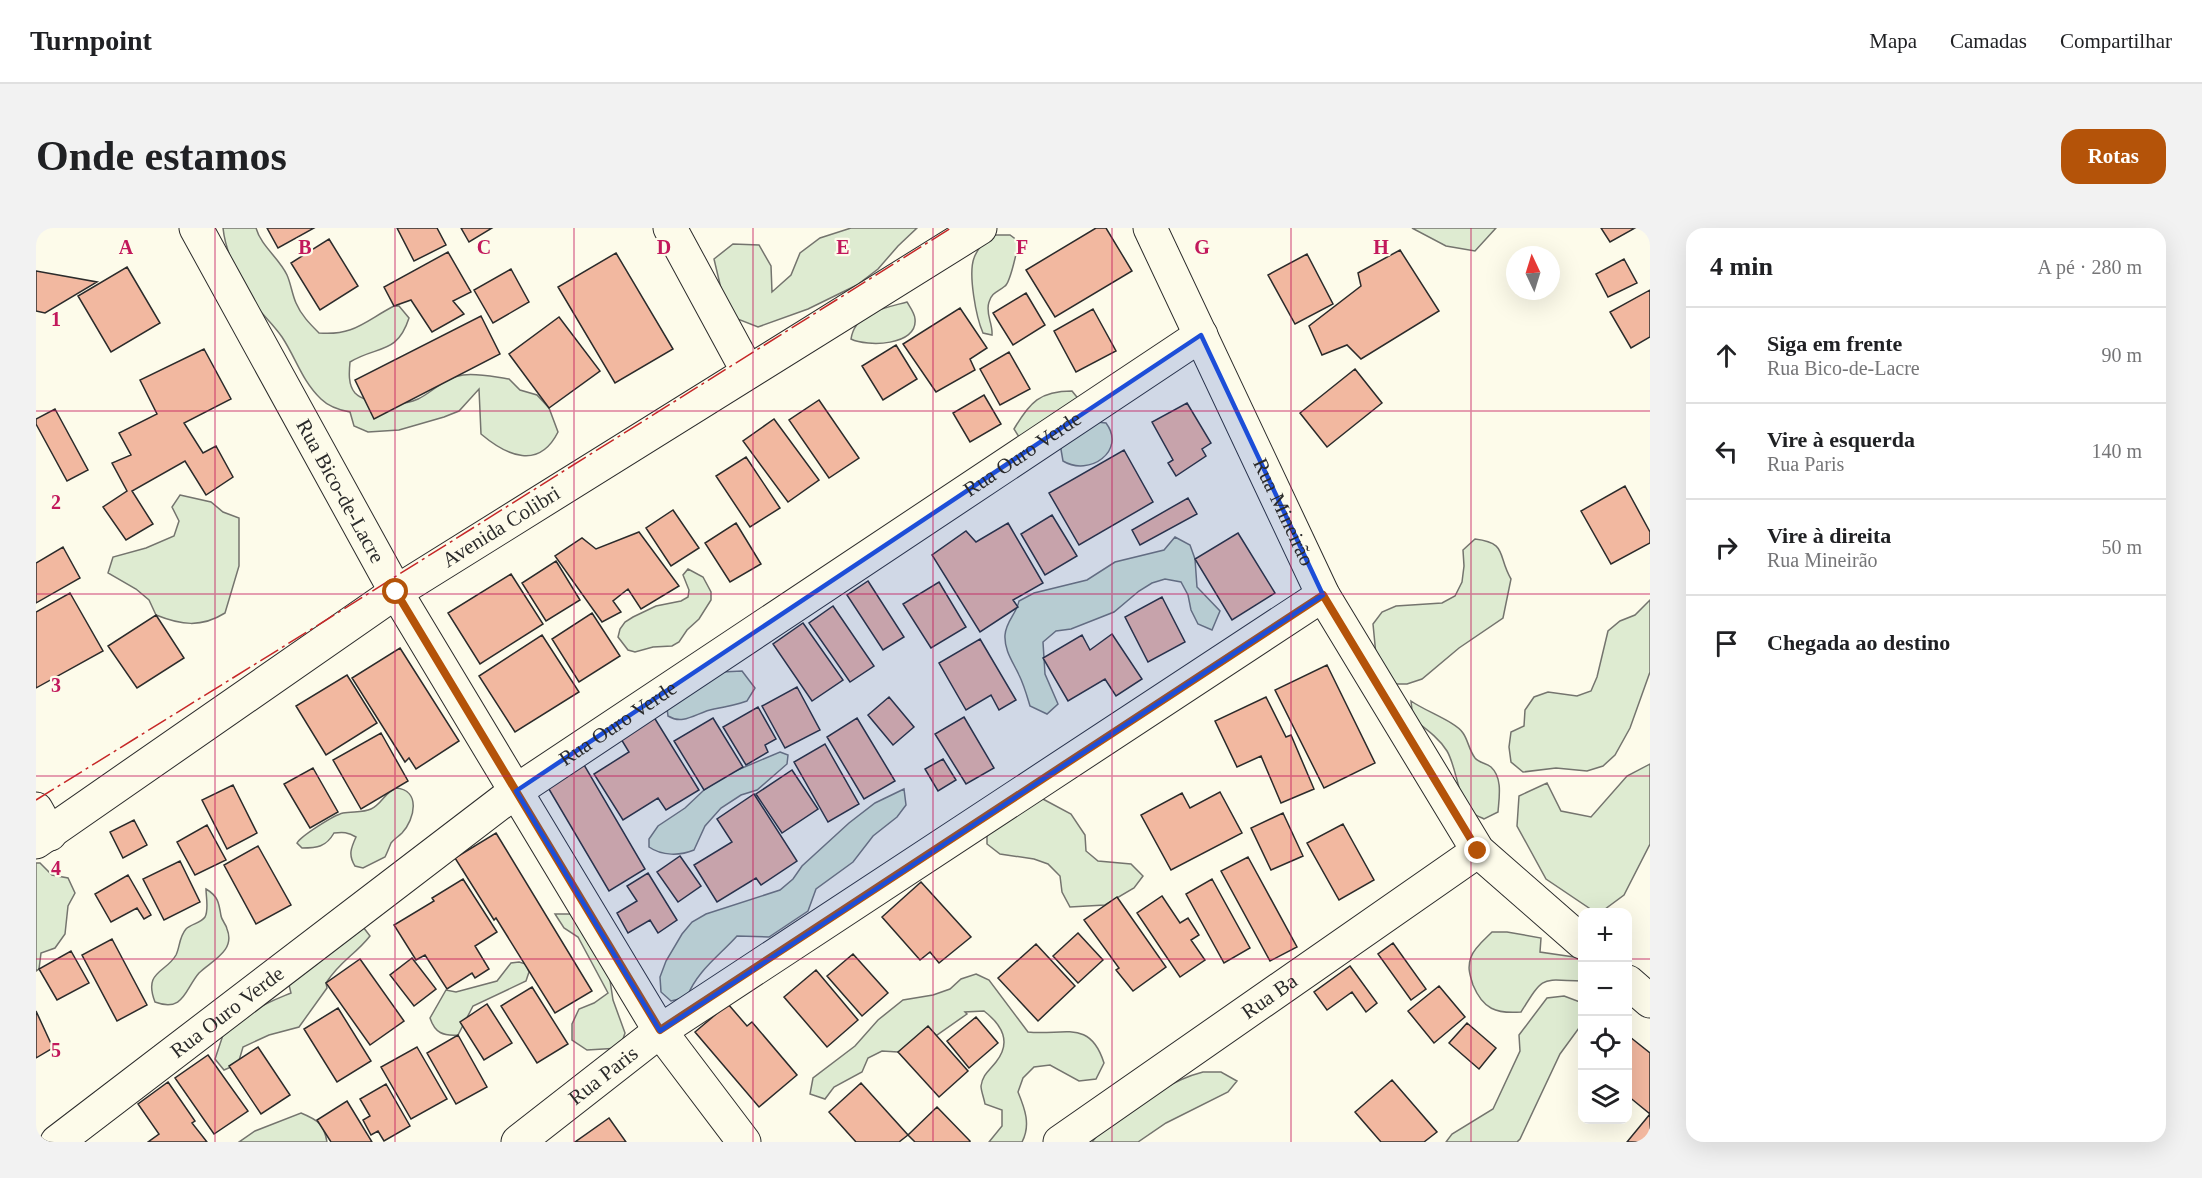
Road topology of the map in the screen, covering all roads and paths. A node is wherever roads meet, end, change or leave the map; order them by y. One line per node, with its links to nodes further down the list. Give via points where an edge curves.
1 (196, 228): 7 (street, Rua Bico-de-Lacre)
2 (670, 228): 6 (street)
3 (980, 228): 6 (street, Avenida Colibri)
4 (1150, 228): 5 (street, Rua Mineirão)
5 (1201, 335): 8 (street, Rua Mineirão); 9 (street, Rua Ouro Verde)
6 (748, 372): 7 (street, Avenida Colibri)
7 (396, 592): 9 (street, Rua Bico-de-Lacre); 10 (street, Avenida Colibri)
8 (1323, 595): 11 (street, Rua Mineirão); 15 (street, Rua Paris)
9 (516, 791): 15 (street, Rua Bico-de-Lacre); 16 (street, Rua Ouro Verde)
10 (41, 828)
11 (1478, 851): 12 (street, Rua Mineirão); 19 (street, Rua Ba)
12 (1578, 938)
13 (1632, 985): 14 (street)
14 (1650, 1001)
15 (660, 1030): 17 (street, Rua Paris); 18 (street, Rua Bico-de-Lacre)
16 (57, 1142)
17 (518, 1142)
18 (744, 1142)
19 (1060, 1142)

